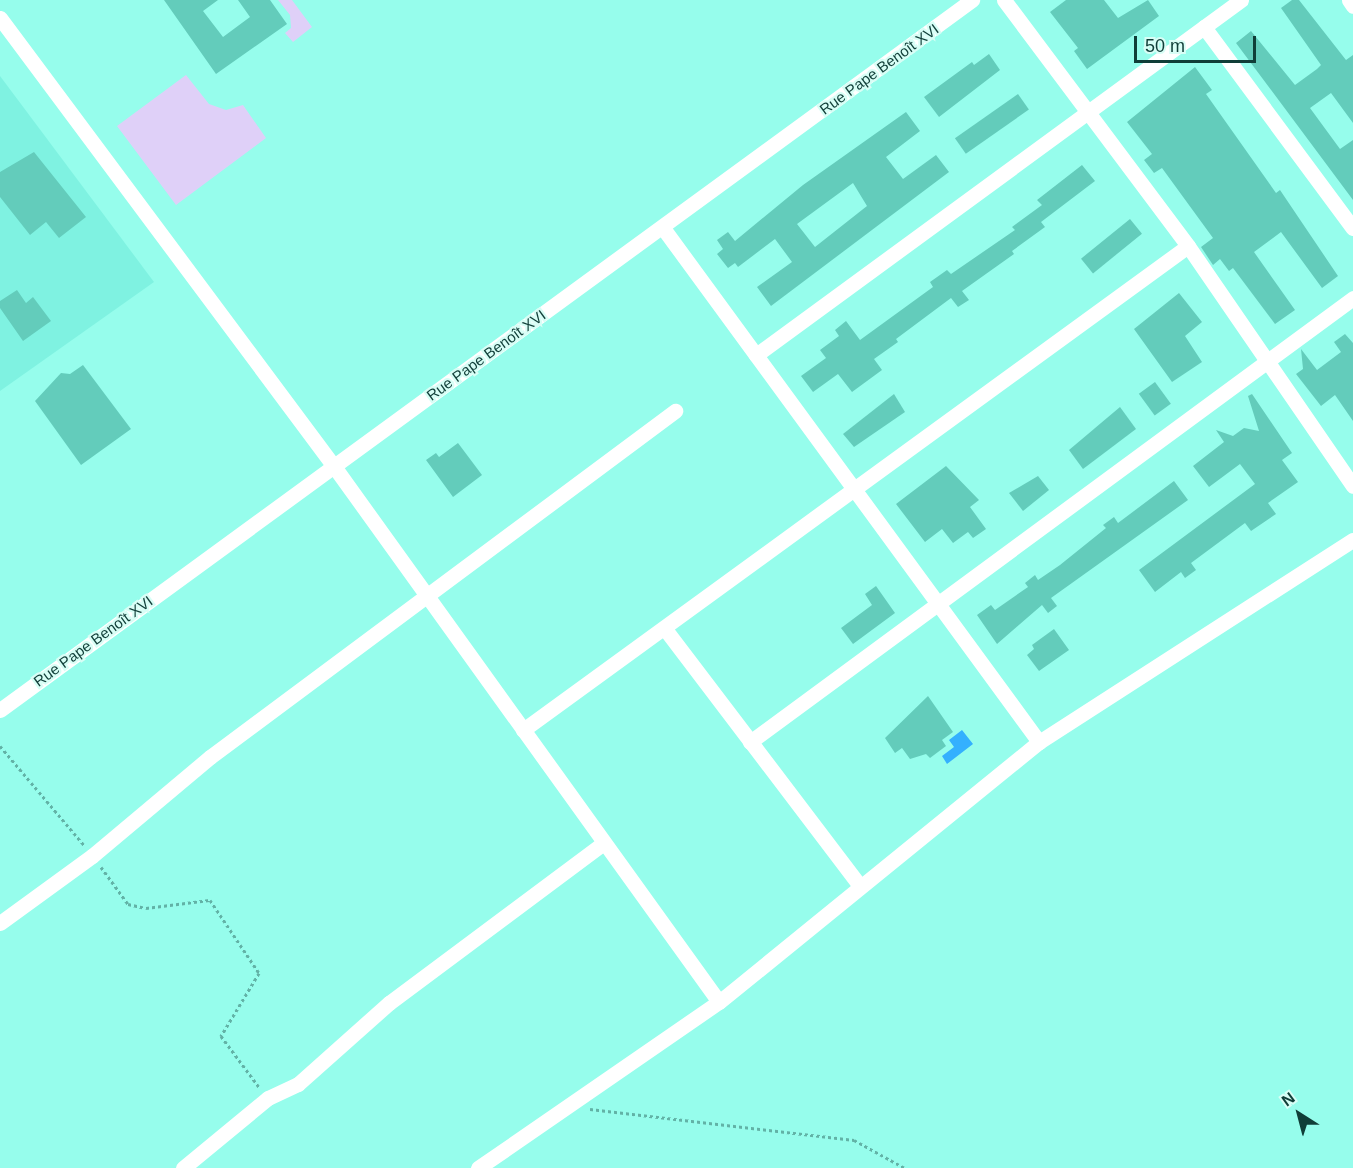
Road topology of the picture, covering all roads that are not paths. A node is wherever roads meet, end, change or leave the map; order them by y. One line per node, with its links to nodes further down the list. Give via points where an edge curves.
1 (972, 0): 9 (street, Rue Pape Benoît XVI)
2 (1004, 0): 8 (street)
3 (1241, 0): 7 (street)
4 (1349, 0): 5 (street)
5 (1353, 6)
6 (0, 18): 16 (street)
7 (1204, 27): 8 (street); 10 (street)
8 (1088, 112): 11 (street); 13 (street)
9 (663, 228): 13 (street); 16 (street, Rue Pape Benoît XVI)
10 (1353, 228)
11 (1188, 246): 14 (street); 18 (street)
12 (1353, 298): 14 (street)
13 (756, 355): 18 (street)
14 (1268, 361): 17 (street); 21 (street)
15 (675, 411): 20 (street)
16 (333, 465): 20 (street); 23 (street, Rue Pape Benoît XVI)
17 (1353, 486)
18 (854, 489): 21 (street); 22 (street)
19 (1353, 540): 26 (street)
20 (427, 596): 24 (street); 29 (street, via 210,757 92,856)
21 (938, 604): 25 (street); 26 (street)
22 (665, 629): 24 (street); 25 (street)
23 (0, 710)
24 (523, 730): 27 (street)
25 (750, 742): 28 (street)
26 (1039, 742): 28 (street)
27 (604, 843): 30 (street); 31 (street, via 389,1003 298,1084 268,1098)
28 (859, 885): 30 (street)
29 (0, 923)
30 (719, 1002): 32 (street)
31 (183, 1168)
32 (478, 1168)

